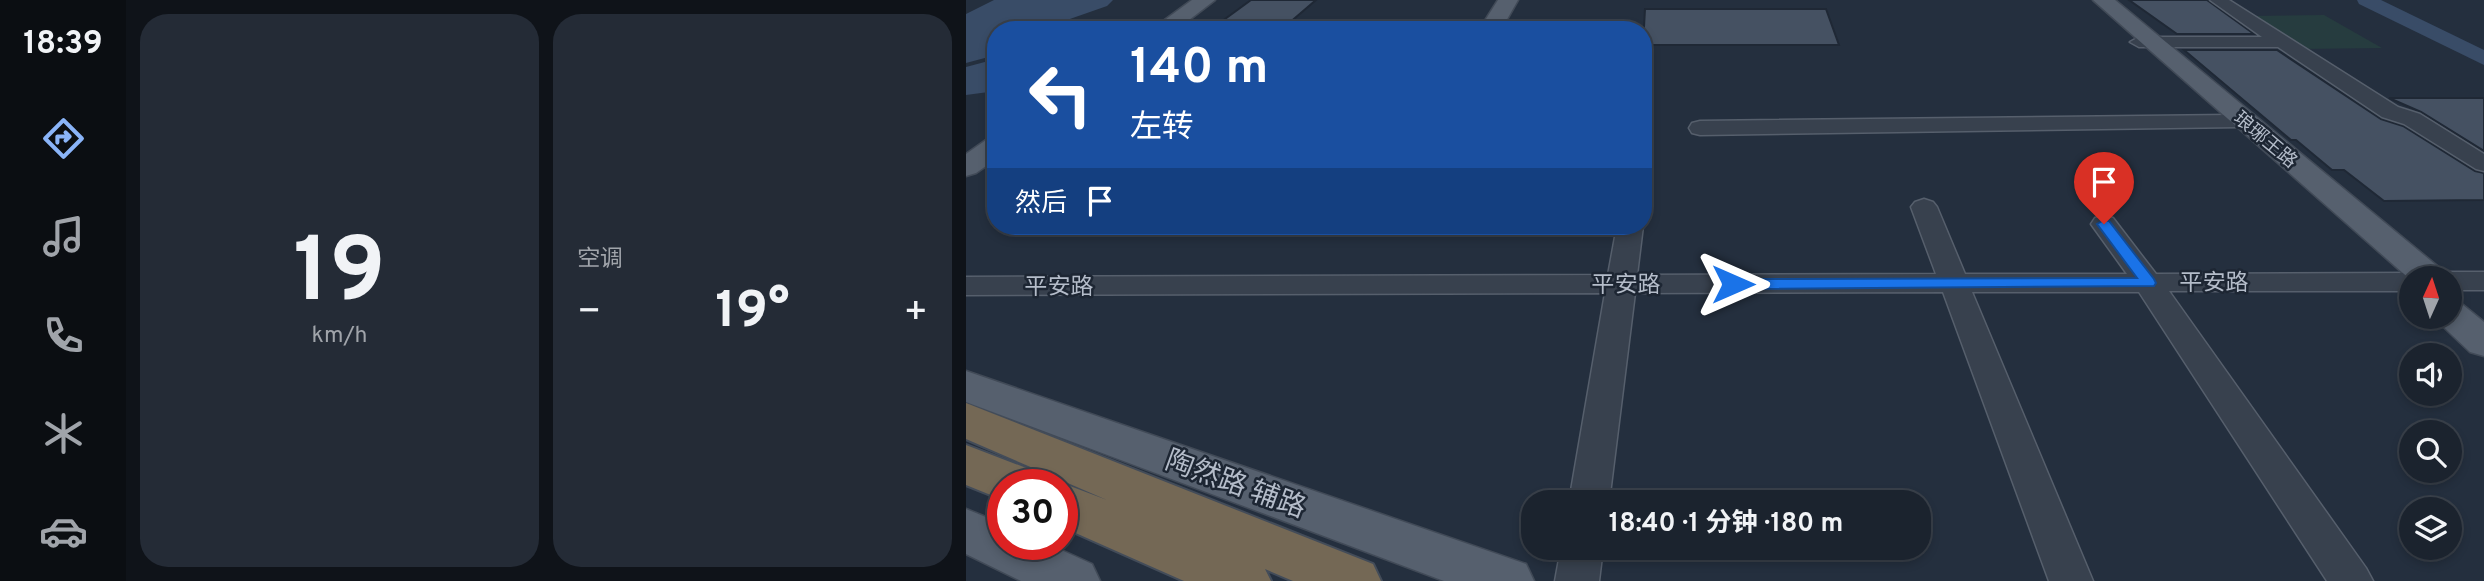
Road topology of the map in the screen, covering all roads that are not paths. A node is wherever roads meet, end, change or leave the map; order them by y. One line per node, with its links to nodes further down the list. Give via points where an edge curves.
1 (1205, 0): 6 (main road)
2 (1508, 0): 7 (main road)
3 (2091, 0): 8 (main road, 琅琊王路)
4 (2103, 0): 8 (main road, 琅琊王路)
5 (2218, 0): 9 (street)
6 (1175, 21)
7 (1495, 21)
8 (2145, 42): 9 (street); 10 (main road, 琅琊王路); 18 (main road, 琅琊王路)
9 (2281, 42): 13 (street, via 2390,112 2412,119)
10 (2231, 122): 11 (street); 19 (main road, 琅琊王路)
11 (1700, 128)
12 (987, 152): 14 (main road)
13 (2484, 164)
14 (966, 167)
15 (1924, 207): 23 (street)
16 (2104, 224): 24 (street)
17 (1629, 235): 25 (street)
18 (2415, 266)
19 (2399, 270)
20 (2399, 281): 24 (street, 平安路)
21 (2462, 281): 22 (street)
22 (2484, 281)
23 (1954, 283): 24 (street, 平安路); 25 (street, 平安路); 44 (street)
24 (2148, 283): 45 (street)
25 (1622, 284): 26 (street, 平安路); 35 (street)
26 (966, 286)
27 (2462, 306): 29 (main road)
28 (2462, 324): 30 (main road)
29 (2484, 324)
30 (2484, 343)
31 (966, 386): 42 (main road, 陶然路 辅路)
32 (966, 420): 41 (highway)
33 (966, 464): 34 (highway)
34 (987, 473)
35 (1591, 490)
36 (1078, 512): 40 (highway)
37 (966, 530): 39 (main road)
38 (1580, 560): 43 (street)
39 (1073, 581)
40 (1243, 581)
41 (1353, 581)
42 (1507, 581)
43 (1577, 581)
44 (2071, 581)
45 (2351, 581)

